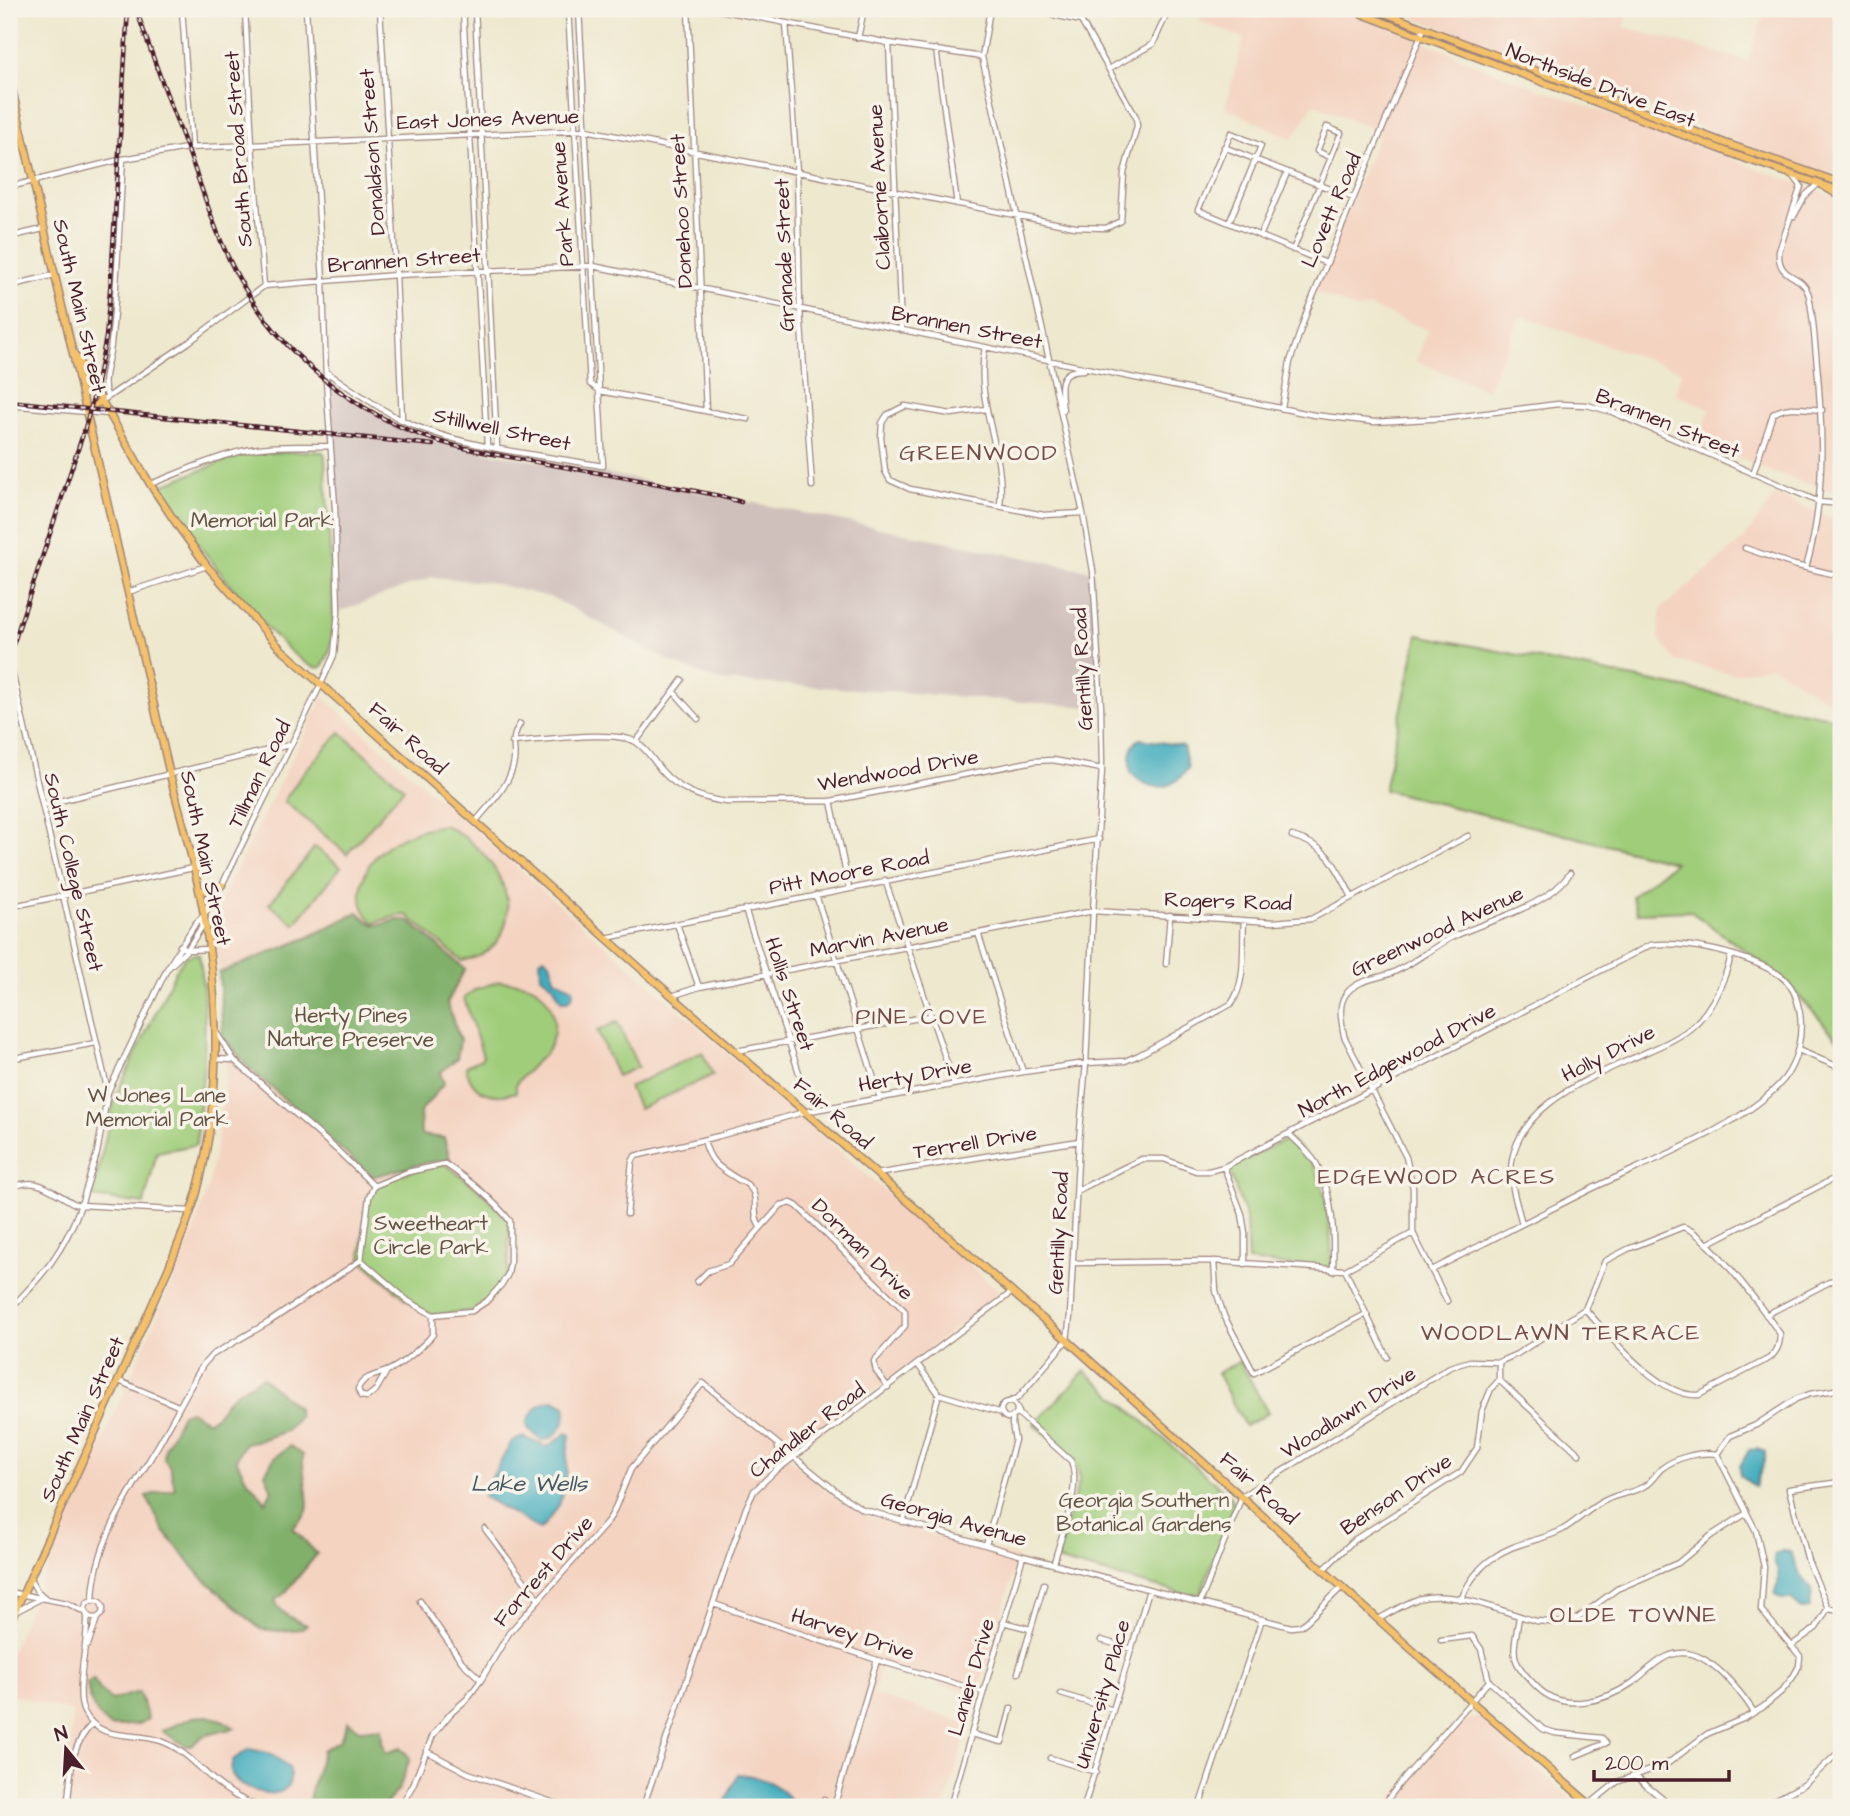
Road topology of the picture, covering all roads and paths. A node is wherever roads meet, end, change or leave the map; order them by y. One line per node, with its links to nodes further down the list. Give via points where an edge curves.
1 (183, 9): 36 (street)
2 (245, 9): 34 (street, South Broad Street)
3 (306, 9): 33 (street, Tillman Road)
4 (380, 9): 32 (street, Donaldson Street)
5 (463, 9): 30 (street)
6 (475, 9): 31 (street)
7 (568, 9): 28 (street, Park Avenue)
8 (579, 9): 29 (street, Park Avenue)
9 (688, 9): 37 (street, Donehoo Street)
10 (714, 9): 19 (street)
11 (864, 9): 22 (street)
12 (990, 9): 25 (street, Gentilly Road)
13 (1027, 9): 18 (street)
14 (1086, 9): 18 (street)
15 (1169, 9): 26 (street, via 1153,44)
16 (1349, 9): 21 (main road, Northside Drive East)
17 (1374, 9): 20 (main road, Northside Drive East)
18 (1081, 21): 26 (street)
19 (786, 23): 22 (street); 42 (street, Granade Street)
20 (1424, 28): 21 (street, Lovett Road); 45 (main road, Northside Drive East)
21 (1420, 36): 43 (main road, Northside Drive East); 51 (street, Lovett Road)
22 (858, 38): 23 (street)
23 (889, 43): 24 (street); 49 (street, Claiborne Avenue)
24 (936, 49): 25 (street); 52 (street)
25 (982, 57): 53 (street, Gentilly Road)
26 (1109, 69): 53 (street, East Jones Avenue, via 1134,109 1137,126 1124,173 1121,221 1106,228 1075,227)
27 (9, 81): 44 (main road, South Main Street)
28 (574, 130): 29 (street, East Jones Avenue); 31 (street, East Jones Avenue); 61 (street, Park Avenue)
29 (586, 130): 37 (street, East Jones Avenue); 62 (street, Park Avenue)
30 (470, 135): 31 (street, East Jones Avenue); 32 (street, East Jones Avenue); 63 (street)
31 (481, 135): 64 (street)
32 (387, 139): 33 (street, East Jones Avenue); 66 (street, Donaldson Street)
33 (313, 141): 34 (street, East Jones Avenue); 67 (street, Tillman Road)
34 (252, 145): 36 (street, East Jones Avenue); 69 (street, South Broad Street)
35 (1224, 147): 40 (street); 40 (street, via 1231,133 1261,146); 55 (street, via 1198,210)
36 (192, 148): 39 (street, East Jones Avenue)
37 (693, 152): 42 (street, East Jones Avenue); 70 (street, Donehoo Street)
38 (1330, 157): 38 (street, via 1340,133 1327,127 1317,151); 46 (street)
39 (123, 159): 44 (street, East Jones Avenue); 80 (street)
40 (1255, 159): 41 (street); 55 (street)
41 (1287, 172): 46 (street); 57 (street)
42 (797, 173): 49 (street, East Jones Avenue); 71 (street, Granade Street)
43 (1793, 175): 47 (main road, Northside Drive East); 54 (street, via 1801,186)
44 (33, 182): 48 (street, East Jones Avenue); 56 (main road, South Main Street)
45 (1840, 183)
46 (1318, 185): 51 (street); 59 (street)
47 (1821, 185): 50 (highway); 54 (street, via 1805,195)
48 (9, 187)
49 (894, 192): 52 (street, East Jones Avenue); 72 (street, Claiborne Avenue)
50 (1841, 193)
51 (1353, 198): 60 (street, Lovett Road)
52 (957, 204): 53 (street, East Jones Avenue)
53 (1017, 215): 75 (street, Gentilly Road)
54 (1791, 219): 85 (street, via 1779,251 1780,267 1807,288)
55 (1229, 223): 57 (street)
56 (43, 229): 58 (street); 65 (main road, South Main Street)
57 (1260, 236): 59 (street)
58 (9, 237)
59 (1293, 250): 60 (street)
60 (1326, 263): 82 (street, Lovett Road, via 1299,332)
61 (582, 267): 62 (street, Brannen Street); 64 (street, Brannen Street); 79 (street, Park Avenue, via 588,378)
62 (593, 267): 70 (street, Brannen Street); 79 (street, Park Avenue)
63 (478, 271): 64 (street, Brannen Street); 66 (street, Brannen Street); 91 (street)
64 (488, 271): 93 (street)
65 (54, 275): 68 (street); 74 (main road, South Main Street)
66 (396, 275): 67 (street, Brannen Street); 89 (street, Donaldson Street)
67 (323, 281): 69 (street, Brannen Street); 77 (street, Tillman Road)
68 (9, 286)
69 (264, 286): 80 (street)
70 (701, 289): 71 (street, Brannen Street); 86 (street, Donehoo Street)
71 (800, 310): 72 (street, Brannen Street); 97 (street, Granade Street)
72 (901, 330): 73 (street, Brannen Street)
73 (985, 347): 75 (street, Brannen Street); 83 (street, via 981,379)
74 (72, 350): 80 (main road, Fair Road); 84 (main road, South Main Street)
75 (1050, 360): 76 (street, Brannen Street); 90 (street, Gentilly Road)
76 (1097, 370): 82 (street, Brannen Street); 90 (street, via 1075,370 1062,379)
77 (325, 372): 89 (street, Stillwell Street); 92 (street, Tillman Road)
78 (9, 386): 81 (street)
79 (600, 391): 86 (street); 94 (street, Park Avenue)
80 (105, 399): 84 (main road); 87 (main road, Fair Road)
81 (11, 405): 84 (street)
82 (1282, 408): 95 (street, Brannen Street, via 1374,422 1587,405)
83 (986, 409): 100 (street, via 999,463); 100 (street, via 961,414 905,406 893,410 882,423 882,459 890,480 900,485)
84 (86, 410): 87 (street); 106 (main road, South Main Street)
85 (1822, 410): 95 (street, via 1790,408 1773,414); 98 (street)
86 (706, 411): 88 (street)
87 (109, 414): 96 (main road, Fair Road)
88 (748, 419)
89 (402, 420): 91 (street, Stillwell Street)
90 (1066, 436): 101 (street, Gentilly Road)
91 (487, 445): 93 (street, Stillwell Street)
92 (329, 446): 96 (street, via 245,450); 109 (street, Tillman Road, via 338,612 334,655)
93 (497, 447): 94 (street, Stillwell Street)
94 (603, 467)
95 (1753, 474): 98 (street, Brannen Street)
96 (150, 484): 103 (main road, Fair Road)
97 (812, 486)
98 (1819, 502): 99 (street, Brannen Street); 104 (street)
99 (1841, 504)
100 (1000, 506): 101 (street, via 1044,515)
101 (1083, 513): 116 (street, Gentilly Road, via 1093,571)
102 (1745, 548): 104 (street)
103 (206, 566): 106 (street); 109 (main road, Fair Road, via 279,648)
104 (1806, 568): 105 (street)
105 (1841, 576)
106 (128, 592): 117 (main road, South Main Street)
107 (9, 659): 119 (street, South College Street)
108 (681, 680): 110 (street)
109 (321, 684): 115 (street, Tillman Road); 120 (main road, Fair Road)
110 (674, 692): 111 (street); 114 (street)
111 (698, 719)
112 (520, 724): 113 (street)
113 (512, 742): 114 (street, via 617,736); 120 (street, via 514,765)
114 (636, 742): 118 (street, Wendwood Drive, via 668,778 711,800)
115 (290, 745): 117 (street); 127 (street, Tillman Road)
116 (1102, 769): 118 (street, Wendwood Drive, via 1034,761); 123 (street, Gentilly Road)
117 (170, 775): 119 (street); 124 (main road, South Main Street)
118 (831, 800): 128 (street)
119 (43, 805): 131 (street, South College Street)
120 (476, 821): 141 (main road, Fair Road)
121 (1292, 836): 132 (street, via 1319,846)
122 (1468, 836): 132 (street, Rogers Road)
123 (1099, 839): 126 (street, Pitt Moore Road); 135 (street, Gentilly Road)
124 (193, 868): 129 (main road, South Main Street); 131 (street)
125 (1570, 873): 168 (street, Greenwood Avenue, via 1539,900 1450,939 1406,966 1346,993 1341,1008 1345,1036)
126 (885, 880): 128 (street, Pitt Moore Road); 143 (street)
127 (222, 885): 129 (main road); 137 (street, Tillman Road)
128 (849, 888): 130 (street, Pitt Moore Road)
129 (199, 890): 137 (main road, South Main Street)
130 (816, 895): 134 (street, Pitt Moore Road); 147 (street)
131 (64, 897): 133 (street); 157 (street, South College Street)
132 (1352, 897): 138 (street, Rogers Road, via 1311,919)
133 (9, 907)
134 (745, 909): 139 (street, Pitt Moore Road); 150 (street, Hollis Street)
135 (1093, 911): 136 (street, Rogers Road); 140 (street, Marvin Avenue); 163 (street, Gentilly Road)
136 (1170, 915): 138 (street, Rogers Road); 148 (street)
137 (204, 916): 142 (street, Tillman Road); 144 (main road, South Main Street); 145 (street, Tillman Road)
138 (1244, 920): 163 (street, Herty Drive, via 1240,984 1231,1004 1125,1061)
139 (677, 924): 141 (street, Pitt Moore Road); 151 (street)
140 (978, 933): 143 (street, Marvin Avenue); 165 (street)
141 (606, 938): 152 (main road, Fair Road)
142 (180, 946): 145 (street); 149 (street, Tillman Road)
143 (908, 947): 147 (street, Marvin Avenue); 153 (street)
144 (209, 949): 145 (street); 155 (main road, South Main Street)
145 (187, 950): 149 (street, Tillman Road)
146 (1731, 956): 158 (street, North Edgewood Drive, via 1770,969 1796,994 1801,1019); 168 (street, North Edgewood Drive, via 1675,944 1650,946); 184 (street, Holly Drive, via 1726,975 1692,1027 1567,1091 1523,1128 1511,1172)
147 (837, 961): 150 (street, Marvin Avenue); 154 (street)
148 (1166, 964)
149 (167, 969): 169 (street, Tillman Road)
150 (767, 975): 151 (street, Marvin Avenue); 156 (street, Hollis Street)
151 (699, 987): 152 (street, Marvin Avenue)
152 (672, 996): 159 (main road, Fair Road)
153 (930, 1016): 154 (street); 166 (street)
154 (858, 1028): 156 (street); 170 (street)
155 (216, 1032): 161 (main road, South Main Street); 162 (street)
156 (789, 1041): 159 (street); 167 (street, Hollis Street)
157 (96, 1043): 160 (street); 169 (street, South College Street)
158 (1798, 1050): 164 (street); 184 (street, via 1777,1086 1730,1121)
159 (736, 1051): 171 (main road, Fair Road)
160 (9, 1059)
161 (216, 1059): 162 (street); 182 (main road, South Main Street, via 207,1138)
162 (234, 1060): 178 (street)
163 (1086, 1063): 165 (street, Herty Drive); 174 (street, Gentilly Road)
164 (1841, 1068)
165 (1023, 1072): 166 (street, Herty Drive)
166 (954, 1084): 170 (street, Herty Drive)
167 (804, 1088)
168 (1371, 1091): 172 (street, North Edgewood Drive); 186 (street, Greenwood Avenue, via 1406,1157 1413,1188)
169 (108, 1092): 181 (street)
170 (880, 1098): 171 (street, Herty Drive)
171 (804, 1112): 173 (street, Herty Drive); 176 (main road, Fair Road)
172 (1289, 1134): 175 (street, North Edgewood Drive); 194 (street, via 1309,1153 1322,1175 1332,1216)
173 (704, 1140): 183 (street, Herty Drive, via 635,1156); 185 (street, via 714,1164 751,1187)
174 (1079, 1141): 176 (street, Terrell Drive); 180 (street, Gentilly Road)
175 (1224, 1167): 180 (street, North Edgewood Drive, via 1196,1171 1164,1159 1142,1160); 191 (street, via 1242,1214)
176 (876, 1174): 197 (main road, Fair Road)
177 (1841, 1175): 187 (street)
178 (374, 1186): 188 (street); 202 (street, via 445,1164 510,1221 510,1262 502,1284 472,1311)
179 (9, 1189): 181 (street, via 32,1182)
180 (1078, 1191): 190 (street, Gentilly Road)
181 (81, 1205): 182 (street); 200 (street, via 56,1258)
182 (189, 1211): 210 (main road, South Main Street)
183 (627, 1214)
184 (1522, 1224): 193 (street)
185 (760, 1227): 196 (street, Dorman Drive, via 729,1264 708,1271); 212 (street, Dorman Drive, via 781,1205 797,1206 905,1311 905,1326 874,1361)
186 (1413, 1233): 192 (street); 193 (street, Greenwood Avenue)
187 (1707, 1244): 199 (street, via 1683,1227 1616,1255 1605,1261); 203 (street, via 1754,1295)
188 (361, 1260): 202 (street, via 408,1301); 217 (street, via 212,1355)
189 (1214, 1261): 190 (street); 191 (street); 201 (street, via 1224,1316 1254,1373)
190 (1073, 1263): 204 (street, Gentilly Road)
191 (1245, 1264): 194 (street)
192 (1345, 1270): 194 (street); 201 (street)
193 (1432, 1270): 198 (street, Greenwood Avenue)
194 (1333, 1271)
195 (1841, 1276): 203 (street)
196 (697, 1282)
197 (1012, 1292): 204 (main road, Fair Road); 207 (street, Chandler Road)
198 (1447, 1301)
199 (1585, 1309): 203 (street, via 1647,1371 1690,1396 1775,1353 1780,1334); 206 (street, Woodlawn Drive)
200 (9, 1310)
201 (1366, 1314): 205 (street)
202 (433, 1315): 208 (street, via 429,1339)
203 (1766, 1315)
204 (1067, 1340): 215 (street); 229 (main road, Fair Road)
205 (1387, 1357)
206 (1499, 1362): 209 (street, Benson Drive); 229 (street, Woodlawn Drive, via 1470,1361 1450,1367)
207 (918, 1365): 212 (street, Chandler Road); 214 (street)
208 (387, 1371): 208 (street, via 360,1384 361,1396 376,1390)
209 (1499, 1380): 224 (street); 236 (street, Benson Drive, via 1482,1411 1477,1448 1461,1472 1353,1539)
210 (121, 1381): 217 (street); 237 (main road, South Main Street)
211 (704, 1382): 223 (street, Georgia Avenue); 244 (street, Forrest Drive, via 641,1455 606,1524)
212 (888, 1387): 226 (street, Chandler Road)
213 (1841, 1389): 225 (street, via 1796,1399 1730,1436)
214 (939, 1394): 218 (street); 231 (street)
215 (1018, 1398): 216 (street); 219 (street)
216 (1006, 1403): 218 (street); 219 (street); 220 (street)
217 (178, 1406): 246 (street, via 107,1538 95,1576)
218 (986, 1406): 220 (street)
219 (1016, 1406): 221 (street)
220 (1003, 1414): 221 (street); 222 (street)
221 (1016, 1415): 222 (street); 235 (street, via 1074,1468 1076,1476)
222 (1012, 1424): 233 (street, via 1015,1440)
223 (778, 1444): 226 (street, Georgia Avenue); 227 (street)
224 (1579, 1454)
225 (1717, 1454): 230 (street); 245 (street, via 1674,1462 1647,1485 1608,1499 1562,1530 1499,1553 1482,1568)
226 (795, 1458): 227 (street, Chandler Road); 231 (street, Georgia Avenue, via 862,1509)
227 (775, 1472): 250 (street, Chandler Road, via 754,1491)
228 (1841, 1482): 251 (street, via 1789,1489 1808,1561)
229 (1242, 1496): 236 (main road, Fair Road); 249 (street)
230 (1747, 1513): 255 (street, via 1678,1563 1617,1589 1571,1621 1549,1623); 264 (street, via 1764,1567 1761,1610)
231 (903, 1522): 233 (street, Georgia Avenue)
232 (485, 1529): 244 (street)
233 (986, 1545): 234 (street, Georgia Avenue)
234 (1023, 1556): 235 (street, Georgia Avenue); 259 (street, Lanier Drive)
235 (1054, 1563): 240 (street, Georgia Avenue)
236 (1324, 1569): 239 (main road, Fair Road)
237 (30, 1579): 242 (main road, South Main Street); 243 (street)
238 (1044, 1584): 261 (street)
239 (1342, 1587): 257 (street, Georgia Avenue, via 1300,1626); 258 (main road, Fair Road)
240 (1149, 1590): 249 (street, Georgia Avenue); 265 (street, University Place)
241 (9, 1592): 242 (street)
242 (22, 1597): 243 (street); 253 (main road, South Main Street)
243 (44, 1599): 248 (street); 253 (street)
244 (539, 1600): 269 (street, Forrest Drive, via 509,1633)
245 (1461, 1600): 255 (street); 258 (street, via 1438,1596 1416,1600)
246 (94, 1601): 248 (street); 254 (street, via 86,1606); 256 (street, via 102,1610)
247 (420, 1601): 269 (street, via 462,1662)
248 (67, 1603): 254 (street)
249 (1200, 1603): 257 (street, Georgia Avenue)
250 (714, 1604): 267 (street, Harvey Drive); 293 (street, Chandler Road)
251 (1828, 1608): 252 (street); 264 (street, via 1816,1628)
252 (1841, 1610)
253 (15, 1613): 260 (main road, South Main Street)
254 (86, 1614): 256 (street); 266 (street)
255 (1520, 1617): 276 (street, via 1514,1644 1516,1661 1524,1675 1553,1700 1577,1703 1605,1696 1634,1682 1665,1657 1681,1653 1717,1668)
256 (97, 1618): 266 (street)
257 (1262, 1619): 298 (street)
258 (1379, 1619): 273 (main road, Fair Road)
259 (1003, 1622): 261 (street); 271 (street, Lanier Drive)
260 (9, 1625)
261 (1030, 1629): 268 (street)
262 (1101, 1640): 265 (street)
263 (1441, 1640): 270 (street, via 1472,1636)
264 (1791, 1645): 276 (street, via 1800,1656 1793,1677)
265 (1132, 1649): 275 (street, University Place)
266 (85, 1653): 277 (street, via 82,1705)
267 (877, 1660): 271 (street, Harvey Drive); 295 (street)
268 (1018, 1673)
269 (481, 1680): 280 (street, Forrest Drive, via 442,1722)
270 (1489, 1681): 273 (street); 281 (street, via 1543,1729 1602,1738 1606,1743)
271 (983, 1692): 278 (street, Lanier Drive)
272 (1061, 1694): 275 (street)
273 (1473, 1701): 287 (main road, Fair Road); 299 (street)
274 (1011, 1708): 278 (street, via 1002,1742)
275 (1113, 1710): 283 (street, University Place)
276 (1754, 1712): 284 (street, via 1707,1734 1667,1764)
277 (92, 1724): 286 (street, via 110,1734 163,1741); 288 (street, via 74,1748)
278 (971, 1734): 296 (street, Lanier Drive)
279 (1841, 1750): 301 (street, via 1805,1784)
280 (426, 1751): 291 (street, Forrest Drive); 292 (street, via 468,1773)
281 (1575, 1756)
282 (1050, 1758): 283 (street)
283 (1096, 1772): 297 (street, University Place)
284 (1634, 1775): 287 (street, via 1618,1782); 300 (street)
285 (824, 1799): 294 (street)
286 (242, 1800): 289 (street); 290 (street)
287 (1591, 1806)
288 (67, 1807)
289 (240, 1807)
290 (257, 1807)
291 (400, 1807)
292 (566, 1807)
293 (643, 1807)
294 (821, 1807)
295 (834, 1807)
296 (950, 1807)
297 (1084, 1807)
298 (1199, 1807)
299 (1382, 1807)
300 (1672, 1807)
301 (1762, 1807)

